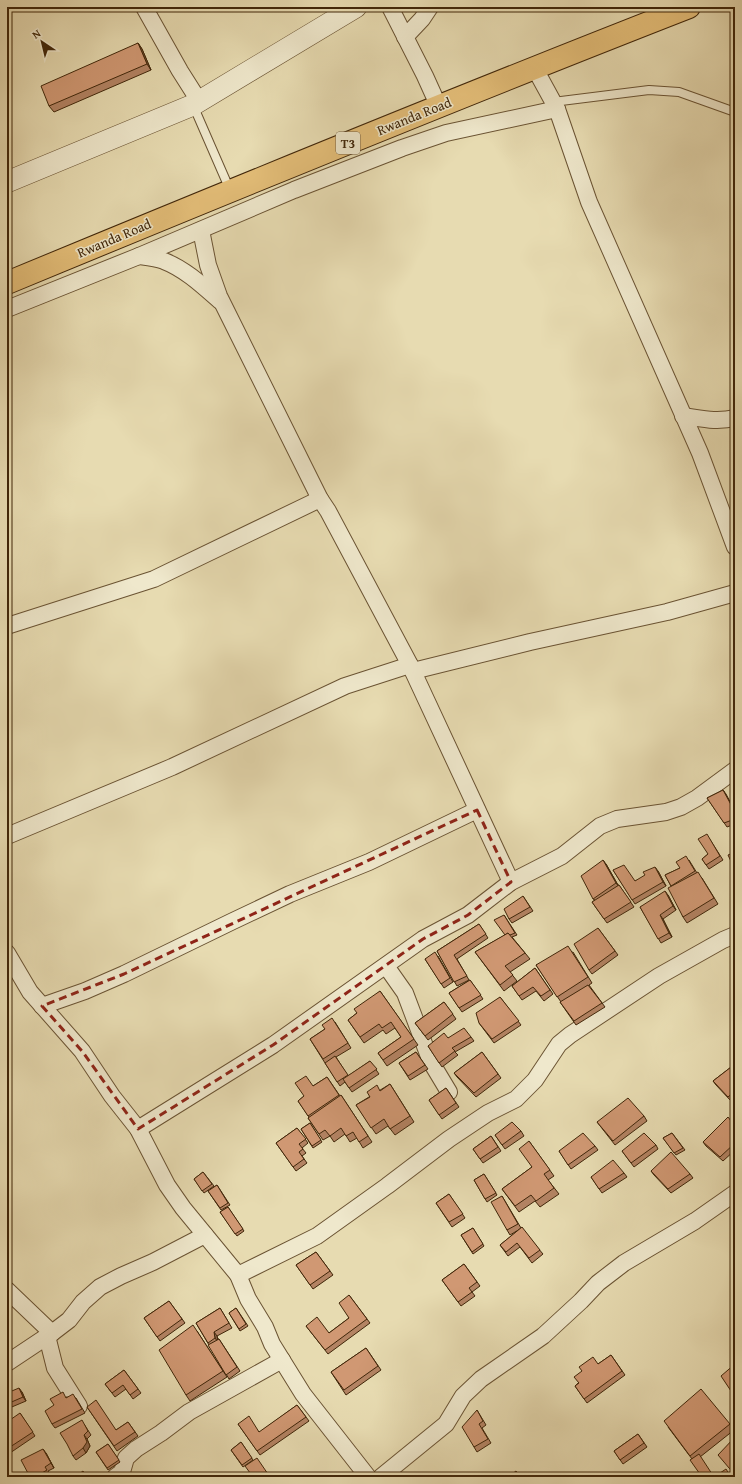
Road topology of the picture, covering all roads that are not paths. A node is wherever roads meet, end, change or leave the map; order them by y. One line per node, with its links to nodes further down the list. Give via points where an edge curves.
1 (144, 7): 8 (street)
2 (356, 7): 8 (street)
3 (390, 7): 6 (street)
4 (430, 7): 6 (street)
5 (689, 7): 7 (highway, Rwanda Road / T3)
6 (405, 37): 10 (street)
7 (534, 67): 9 (street); 10 (highway, Rwanda Road / T3)
8 (196, 103): 12 (street); 13 (lane)
9 (555, 105): 11 (lane, via 649,90 679,92); 14 (street, via 446,133 402,148); 19 (street, via 589,202)
10 (439, 107): 13 (highway, Rwanda Road / T3)
11 (735, 112)
12 (7, 182)
13 (230, 190): 16 (highway, Rwanda Road / T3)
14 (200, 230): 15 (street); 17 (street, via 208,265)
15 (139, 256): 17 (street, via 162,260 180,268); 18 (street)
16 (7, 283)
17 (223, 304): 21 (street)
18 (7, 309)
19 (683, 416): 20 (street, via 708,420); 22 (street, via 700,453)
20 (735, 418)
21 (320, 499): 24 (street, via 154,579); 25 (street)
22 (735, 547)
23 (735, 593): 25 (street, via 667,612)
24 (7, 626)
25 (411, 668): 27 (street); 28 (street, via 345,686 172,766)
26 (734, 773): 29 (street, via 681,807 666,812 617,819 600,826 562,856)
27 (476, 810): 29 (street); 33 (street, via 369,862 290,894 118,977)
28 (7, 836)
29 (511, 882): 32 (street, via 468,915 422,939)
30 (735, 935): 38 (street, via 659,976 570,1035 559,1044 535,1080 516,1099 488,1113 449,1139 317,1236)
31 (7, 953): 33 (street, via 30,992)
32 (386, 966): 34 (street, via 404,993 431,1062); 35 (street, via 273,1045)
33 (42, 1006): 35 (street, via 82,1051)
34 (449, 1092)
35 (138, 1129): 37 (street, via 167,1185)
36 (735, 1193): 46 (street, via 695,1221 624,1263 543,1336 481,1379 463,1396 446,1424)
37 (205, 1235): 38 (street); 40 (street, via 100,1287 83,1302 69,1320)
38 (238, 1275): 41 (street, via 248,1299)
39 (7, 1290): 40 (street)
40 (49, 1335): 42 (street); 43 (street, via 51,1358 55,1368)
41 (282, 1360): 44 (street, via 189,1412 136,1449 126,1458 124,1469); 45 (street, via 303,1394)
42 (7, 1363)
43 (80, 1406)
44 (119, 1476)
45 (368, 1477)
46 (381, 1477)

